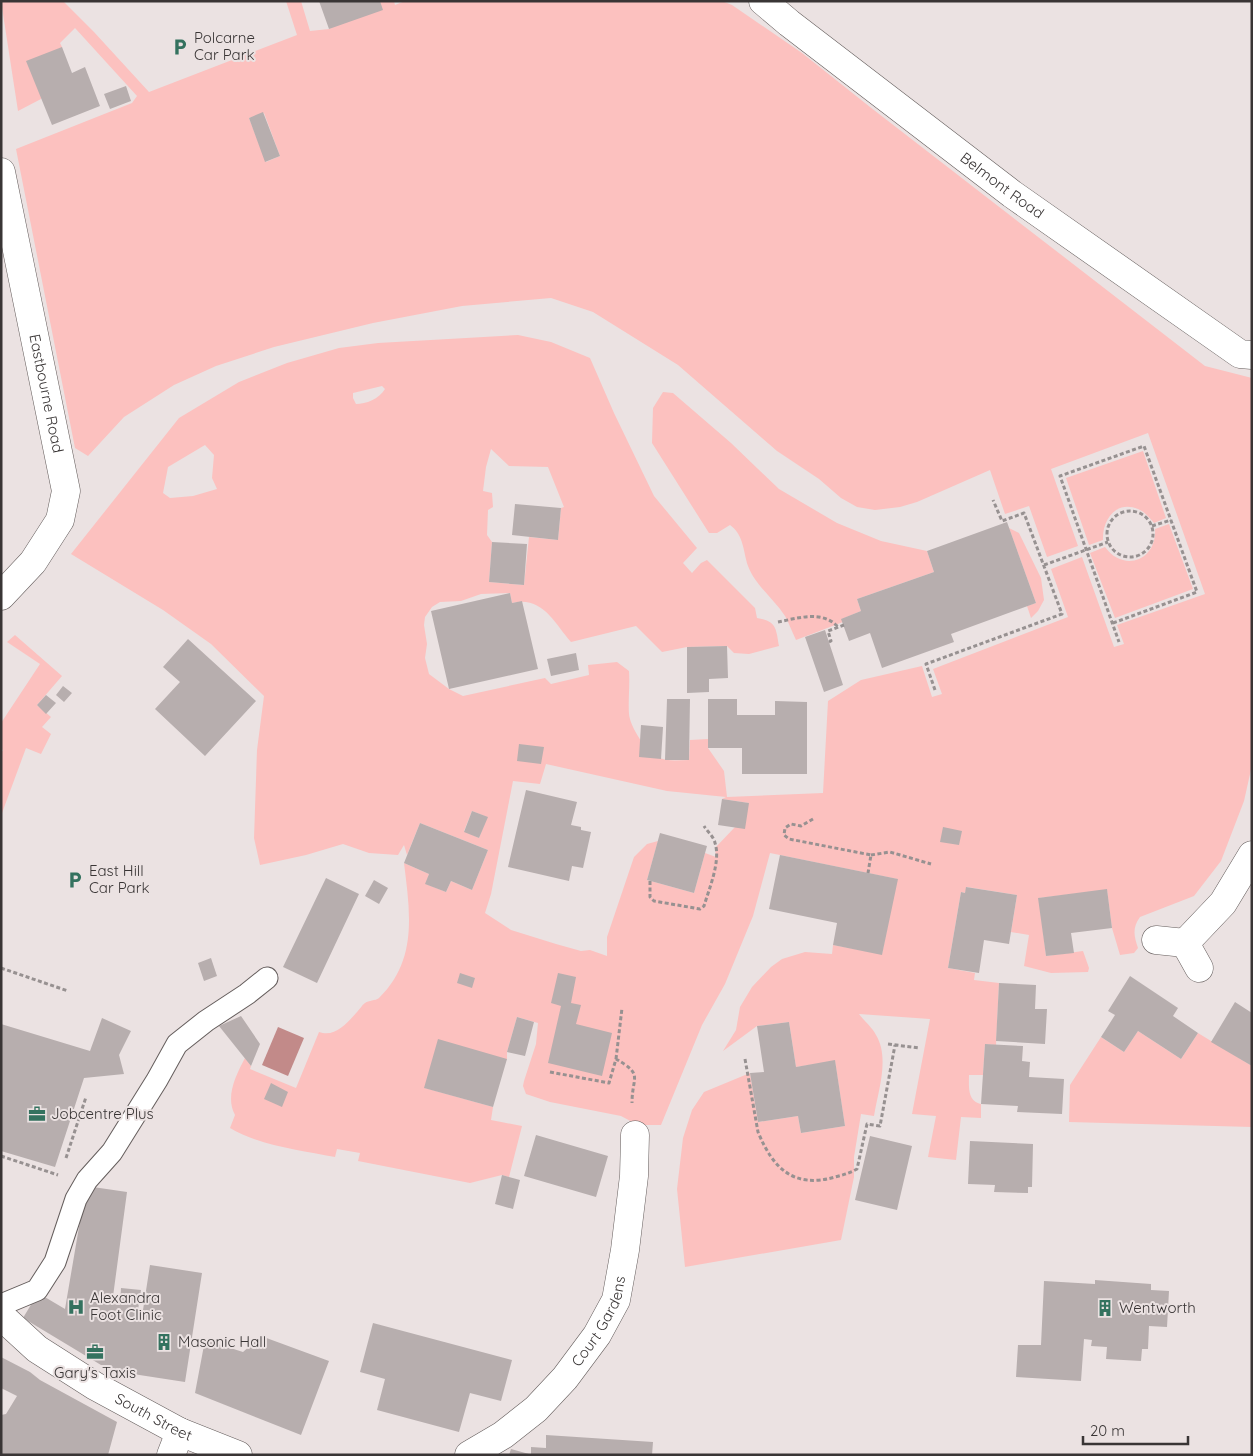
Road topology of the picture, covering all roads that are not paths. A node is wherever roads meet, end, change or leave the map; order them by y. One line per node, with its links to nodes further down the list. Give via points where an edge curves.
1 (763, 1): 3 (street, Belmont Road, via 1012,194 1240,354)
2 (1, 172): 4 (street, Eastbourne Road, via 66,491 60,520 33,562)
3 (1252, 355)
4 (1, 596)
5 (1252, 855): 7 (street, via 1223,903)
6 (1156, 940): 7 (street)
7 (1185, 942): 8 (street)
8 (1199, 968)
9 (267, 978): 11 (lane, via 177,1044 112,1152 87,1180 76,1199 55,1262 37,1290)
10 (633, 1123): 15 (street, Court Gardens, via 634,1176 616,1300 565,1378 536,1409 503,1435)
11 (1, 1305)
12 (1, 1316): 13 (street, South Street, via 37,1349)
13 (175, 1444): 14 (street, South Street)
14 (238, 1455)
15 (469, 1455)

